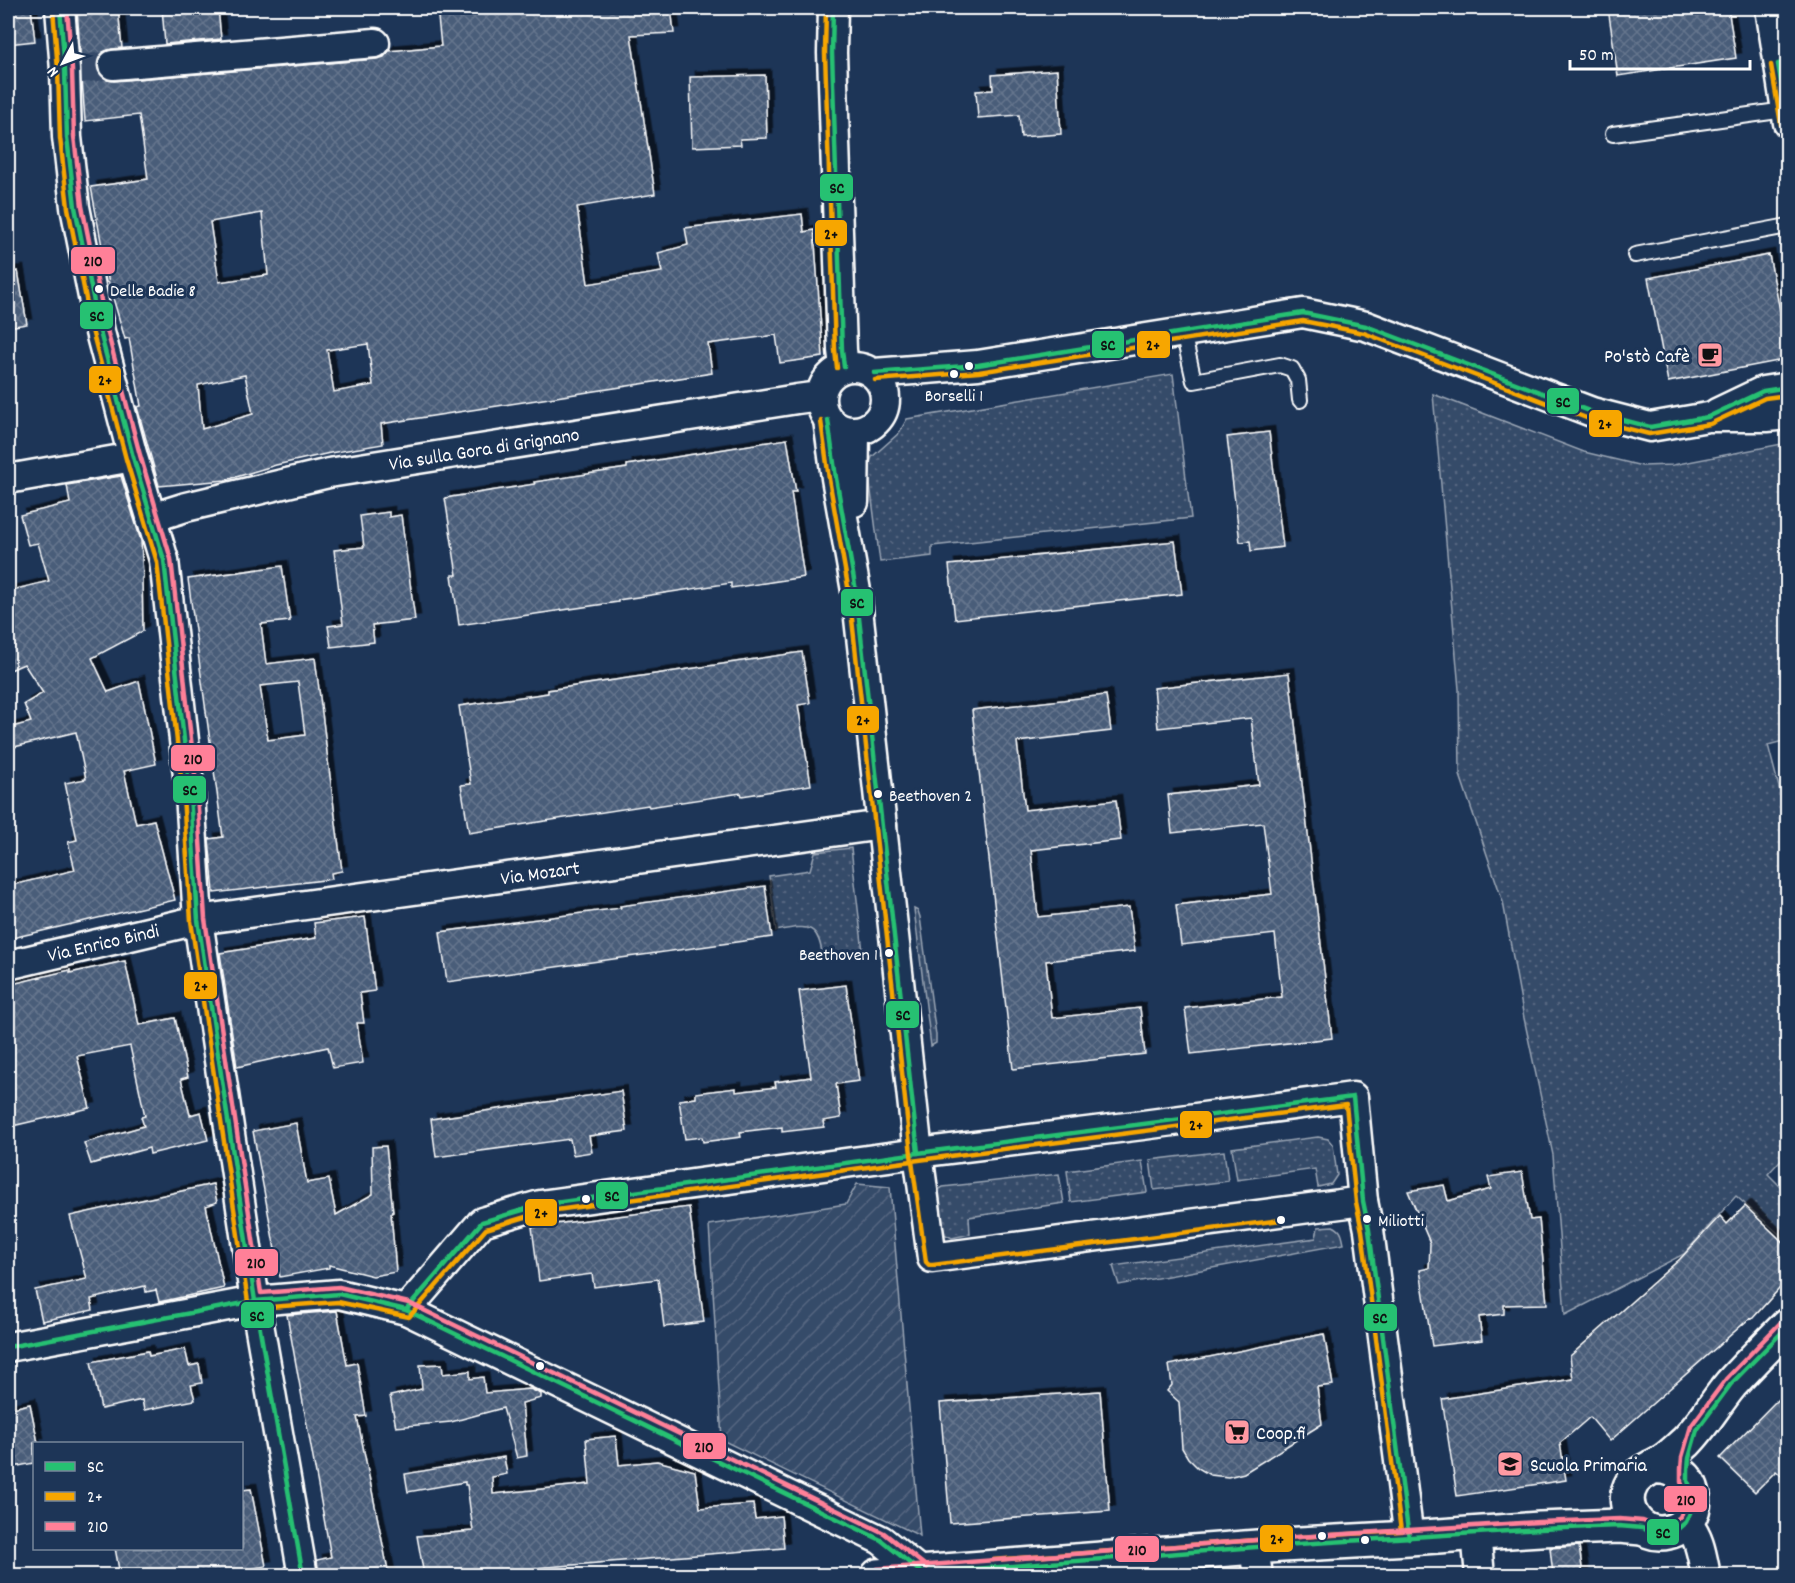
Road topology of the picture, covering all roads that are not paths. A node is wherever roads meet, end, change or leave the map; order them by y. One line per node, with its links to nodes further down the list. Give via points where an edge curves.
1 (60, 8): 20 (street, via 73,69 68,136 75,207 100,332)
2 (833, 8): 12 (street)
3 (1770, 8): 5 (street)
4 (375, 43): 6 (street)
5 (1783, 63): 7 (street)
6 (112, 65)
7 (1786, 116): 8 (lane)
8 (1613, 134)
9 (1788, 226): 10 (lane)
10 (1635, 255)
11 (1183, 332): 13 (street, via 978,365); 15 (lane, via 1194,381 1280,365 1292,369 1298,380); 18 (street, via 1303,313 1366,326 1592,412 1650,427)
12 (844, 367): 13 (street, via 860,367); 16 (street, via 825,382)
13 (880, 386): 19 (street, via 882,415 874,424)
14 (1788, 387): 18 (street, via 1763,392)
15 (1300, 400)
16 (824, 408): 19 (street, via 837,427); 22 (street, Via sulla Gora di Grignano, via 329,473); 23 (street)
17 (1788, 415): 18 (street)
18 (1708, 417)
19 (855, 432): 23 (street)
20 (133, 457): 21 (street); 22 (street)
21 (8, 479)
22 (151, 518): 25 (street, via 164,560 190,794)
23 (854, 572): 24 (street)
24 (882, 825): 25 (street, Via Mozart); 27 (street)
25 (198, 920): 26 (street, Via Enrico Bindi); 29 (street)
26 (8, 965)
27 (918, 1153): 28 (street, via 932,1258); 28 (street, via 1353,1097); 30 (street, via 540,1205 482,1222)
28 (1363, 1201): 41 (street)
29 (255, 1301): 30 (street, via 339,1294); 32 (street); 45 (street)
30 (406, 1310): 44 (street, via 881,1540)
31 (1788, 1325): 33 (street, via 1731,1384)
32 (8, 1347)
33 (1697, 1430): 34 (street); 35 (street, via 1689,1458)
34 (1652, 1467): 35 (street, via 1669,1467); 36 (street, via 1636,1477)
35 (1688, 1481): 37 (street, via 1694,1506)
36 (1627, 1495): 38 (street, via 1628,1508); 39 (street, via 1597,1513)
37 (1686, 1522): 38 (street, via 1670,1532); 48 (street, via 1699,1540)
38 (1642, 1528): 39 (street)
39 (1540, 1529): 40 (street)
40 (1476, 1533): 41 (street); 47 (street)
41 (1409, 1538): 42 (street)
42 (1256, 1561): 43 (street)
43 (1049, 1569): 44 (street)
44 (920, 1574): 46 (street)
45 (303, 1575)
46 (879, 1575)
47 (1480, 1575)
48 (1706, 1575)

